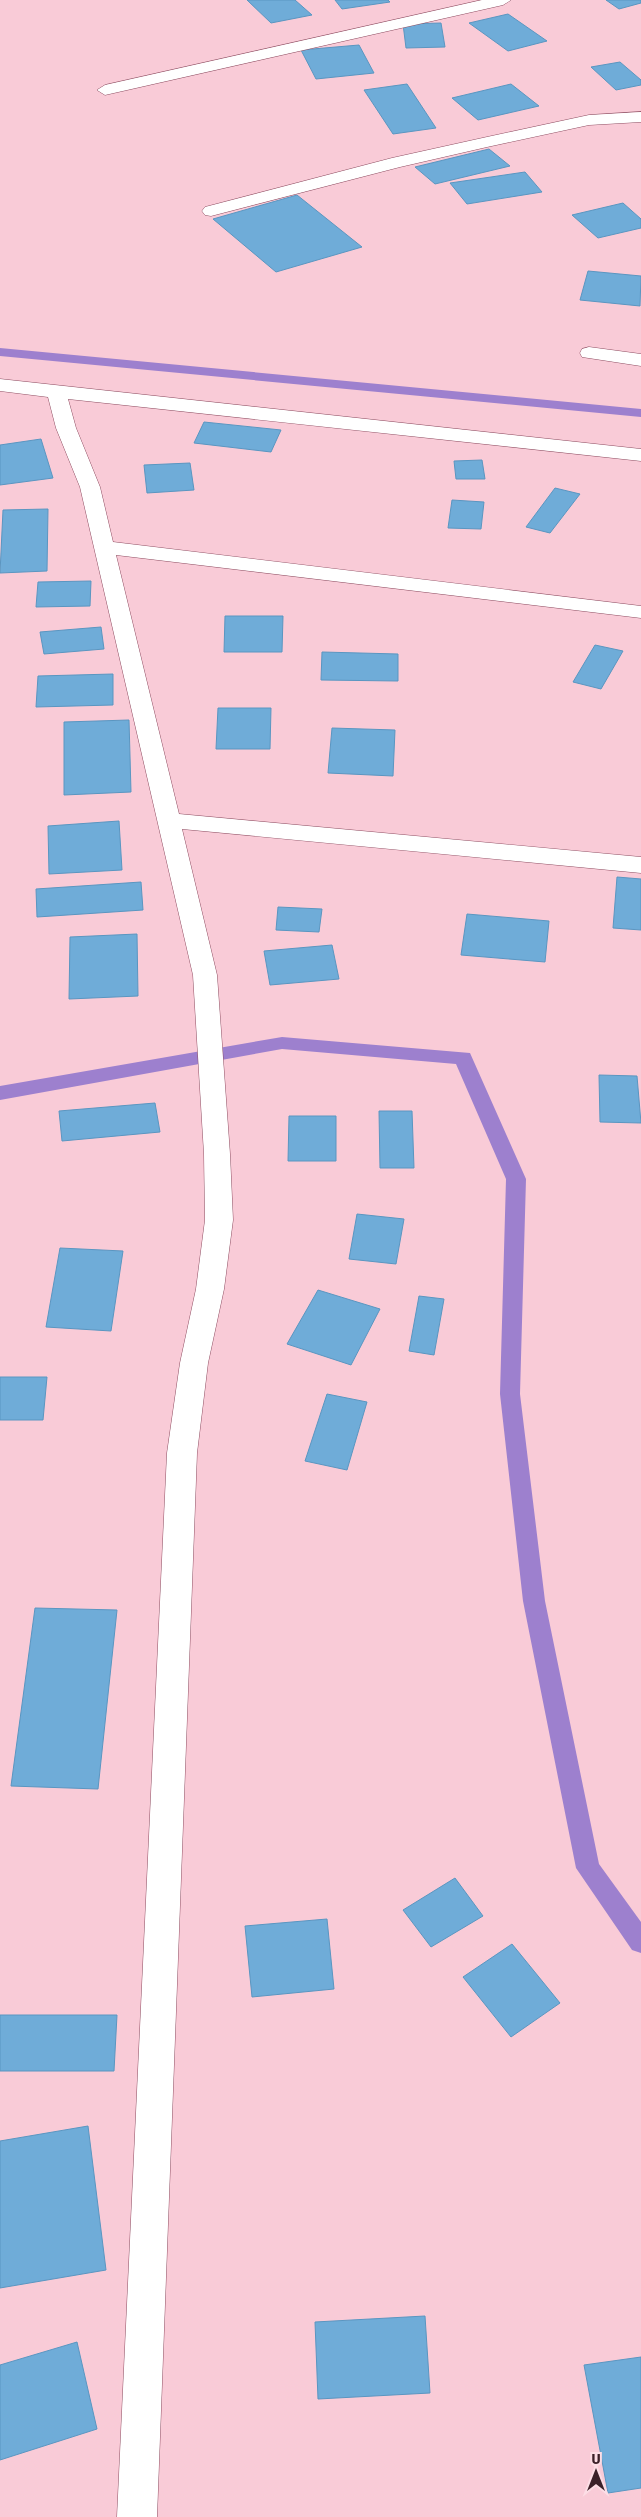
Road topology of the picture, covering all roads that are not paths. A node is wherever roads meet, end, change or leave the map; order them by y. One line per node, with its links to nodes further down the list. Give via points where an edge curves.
1 (503, 0): 2 (street)
2 (105, 90)
3 (641, 117): 4 (street, via 589,120 487,142)
4 (210, 211)
5 (589, 354): 6 (street)
6 (641, 360)
7 (0, 386): 8 (street)
8 (56, 392): 9 (street); 10 (street, via 66,428 90,487)
9 (641, 455)
10 (103, 547): 11 (street); 12 (street)
11 (641, 612)
12 (168, 820): 13 (street); 14 (street, via 204,974 219,1220 182,1453)
13 (641, 866)
14 (137, 2517)

